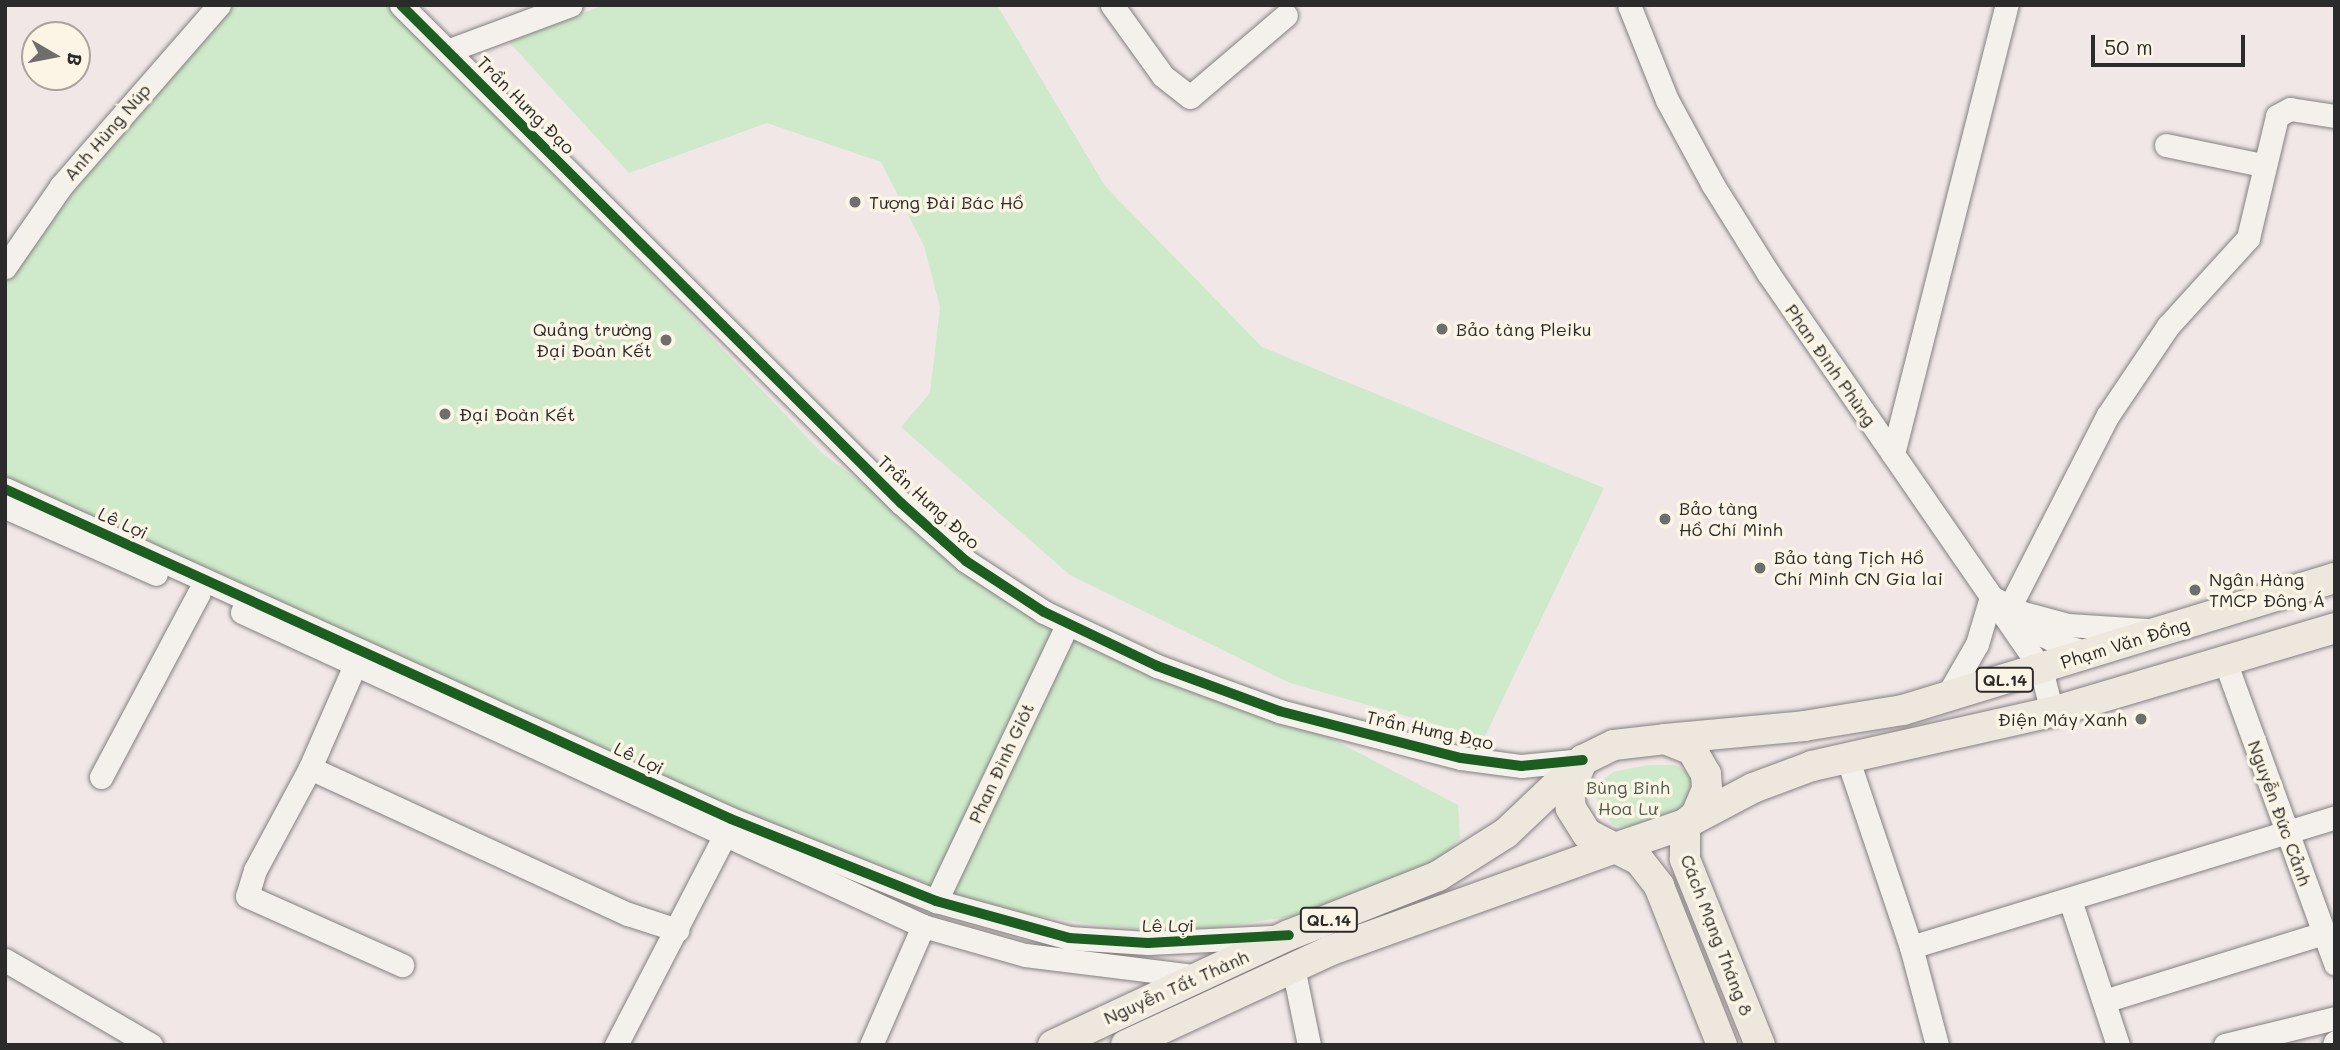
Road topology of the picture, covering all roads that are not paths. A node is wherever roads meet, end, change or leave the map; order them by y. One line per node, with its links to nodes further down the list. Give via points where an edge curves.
1 (219, 5): 12 (street, Anh Hùng Núp, via 61,186)
2 (401, 5): 8 (street, Trần Hưng Đạo)
3 (571, 5): 8 (street)
4 (1112, 5): 7 (street, via 1163,76 1190,97)
5 (1629, 5): 13 (street, Phan Đình Phùng, via 1667,100 1713,184 1768,273)
6 (2007, 5): 13 (street)
7 (1286, 15)
8 (447, 51): 19 (street, Trần Hưng Đạo, via 901,503 966,561)
9 (2335, 116): 11 (street, via 2281,110)
10 (2166, 145): 11 (street)
11 (2263, 165): 18 (street, via 2248,238 2168,326 2108,415)
12 (5, 267)
13 (1893, 454): 18 (street, Phan Đình Phùng)
14 (5, 489): 23 (street, Lê Lợi)
15 (5, 508): 17 (street)
16 (2335, 578): 21 (main road, Phạm Văn Đồng / QL.14)
17 (199, 593): 23 (street); 32 (street)
18 (2002, 607): 21 (street, via 2068,625); 22 (street, via 2064,646); 25 (street, Phan Đình Phùng); 26 (street)
19 (1067, 625): 30 (street, Trần Hưng Đạo, via 1240,697 1348,730 1473,760 1521,766); 39 (street, Phan Đình Giót)
20 (2335, 628): 24 (main road, QL.14)
21 (2170, 629): 22 (main road, Phạm Văn Đồng / QL.14)
22 (2092, 654): 25 (main road, Phạm Văn Đồng / QL.14)
23 (359, 658): 31 (street); 36 (street); 39 (street, Lê Lợi, via 731,819)
24 (2224, 661): 27 (main road, QL.14); 35 (street, Nguyễn Đức Cảnh)
25 (2041, 670): 26 (main road, Phạm Văn Đồng / QL.14); 27 (street, Phan Đình Phùng)
26 (1947, 696): 28 (main road, Phạm Văn Đồng / QL.14, via 1903,710 1804,726)
27 (2052, 712): 29 (main road, QL.14)
28 (1665, 739): 30 (main road, via 1614,745); 34 (main road, via 1692,750 1706,774 1703,803)
29 (1847, 757): 34 (main road, QL.14, via 1753,788); 44 (street)
30 (1583, 760): 37 (main road, via 1573,774 1571,808 1587,834); 43 (main road, Nguyễn Tất Thành / QL.14, via 1475,855 1405,891)
31 (310, 768): 41 (street, via 628,914); 47 (street, via 247,896)
32 (101, 777)
33 (2335, 817): 35 (street)
34 (1685, 824): 37 (main road); 60 (main road, Cách Mạng Tháng 8, via 1685,859)
35 (2287, 831): 38 (street); 42 (street, Nguyễn Đức Cảnh)
36 (724, 837): 40 (street); 41 (street)
37 (1615, 848): 48 (main road, Nguyễn Tất Thành / QL.14); 59 (main road, Cách Mạng Tháng 8, via 1639,860 1659,886)
38 (2070, 900): 44 (street); 51 (street)
39 (936, 901): 43 (street, Lê Lợi, via 1069,938 1148,943)
40 (923, 926): 49 (street, via 1026,955); 55 (street)
41 (677, 930): 54 (street)
42 (2324, 933): 46 (street, Nguyễn Đức Cảnh); 51 (street)
43 (1289, 935): 49 (main road, Nguyễn Tất Thành / QL.14)
44 (1911, 947): 61 (street)
45 (5, 960): 53 (street)
46 (2335, 964)
47 (402, 965)
48 (1293, 967): 50 (main road, Nguyễn Tất Thành / QL.14); 58 (street)
49 (1203, 977): 50 (main road); 56 (main road, Nguyễn Tất Thành / QL.14, via 1135,1003)
50 (1265, 980): 57 (main road, Nguyễn Tất Thành / QL.14)
51 (2104, 1001): 62 (street)
52 (2335, 1018): 63 (street)
53 (151, 1045)
54 (616, 1045)
55 (871, 1045)
56 (1053, 1045)
57 (1126, 1045)
58 (1309, 1045)
59 (1722, 1045)
60 (1760, 1045)
61 (1937, 1045)
62 (2118, 1045)
63 (2225, 1045)

